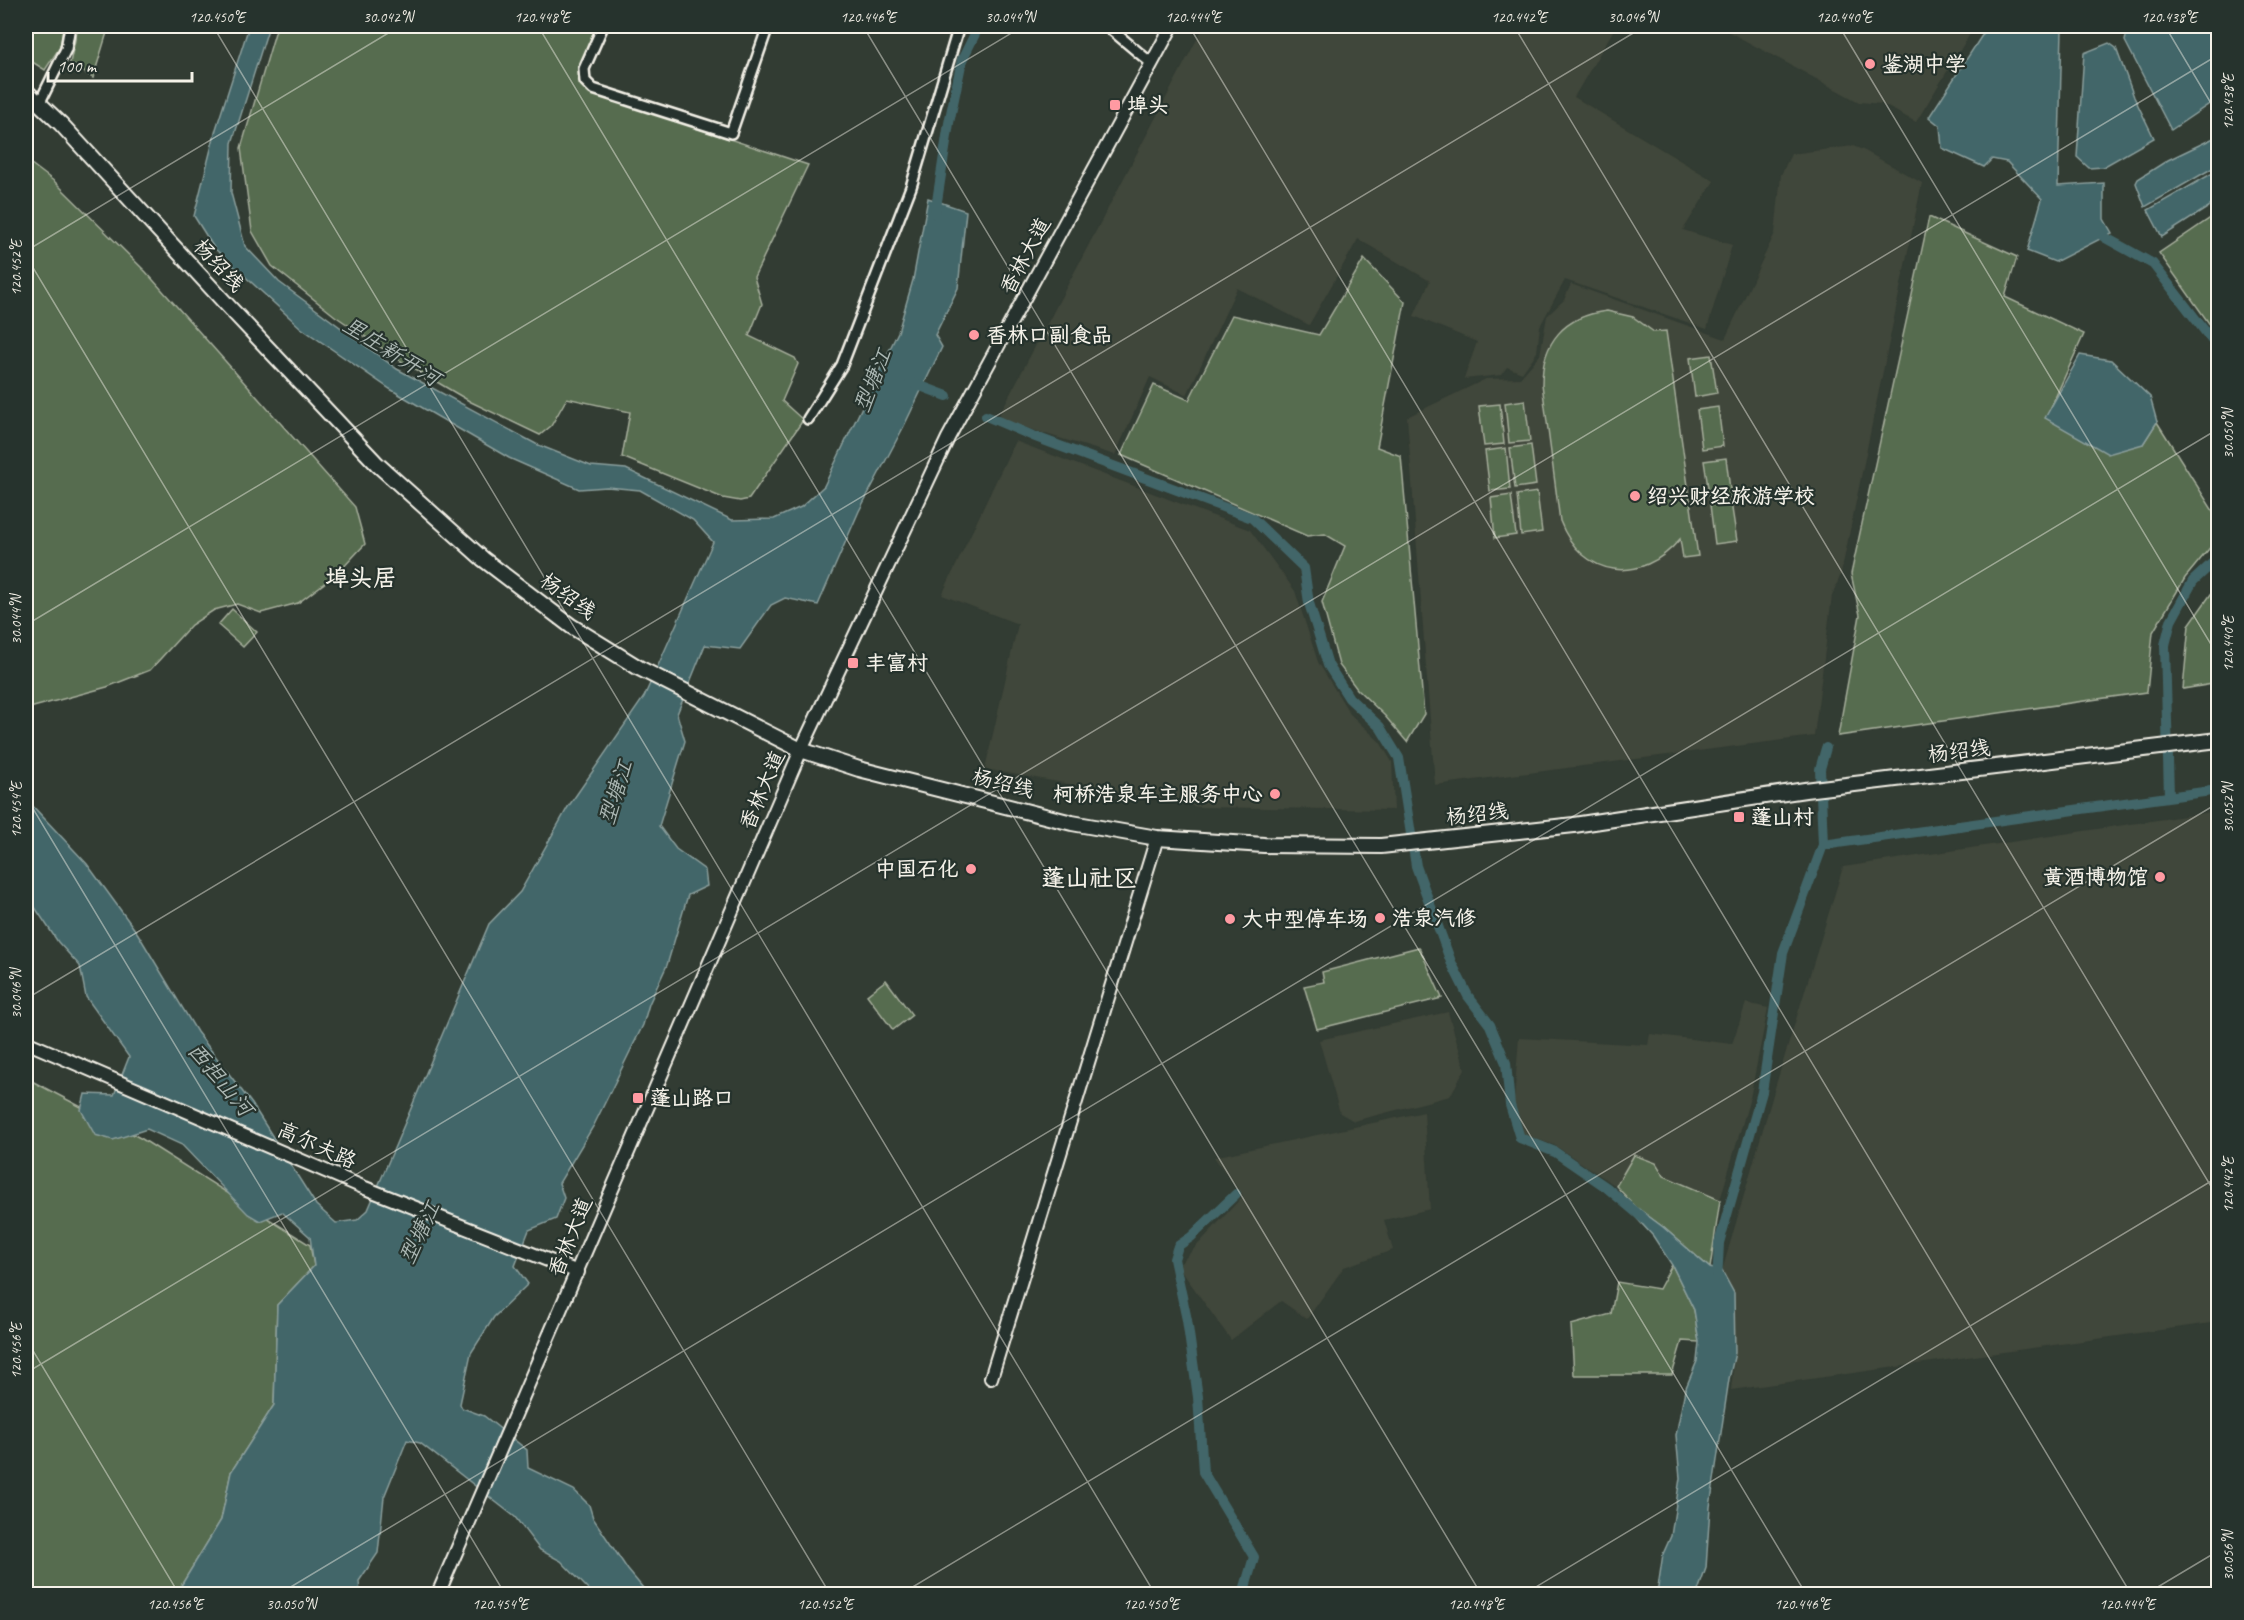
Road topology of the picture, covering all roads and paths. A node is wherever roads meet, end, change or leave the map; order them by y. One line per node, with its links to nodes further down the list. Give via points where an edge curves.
1 (70, 26): 9 (street, via 66,49)
2 (603, 26): 3 (street, via 584,69 585,81 594,89 731,133)
3 (768, 26)
4 (959, 26): 10 (street, via 911,187 842,365)
5 (1107, 26): 7 (street)
6 (1172, 26): 7 (street, 香林大道)
7 (1151, 63): 12 (street, 香林大道, via 948,438)
8 (26, 91): 9 (main road, 杨绍线)
9 (39, 104): 12 (main road, 杨绍线, via 378,464 483,559 571,626 639,668)
10 (808, 419)
11 (2218, 741): 13 (main road, 杨绍线, via 1804,790 1574,825 1381,846 1264,845)
12 (801, 750): 13 (main road, 杨绍线, via 859,769 1072,823); 15 (street, 香林大道)
13 (1157, 838): 16 (street)
14 (26, 1042): 15 (street, 高尔夫路, via 365,1188)
15 (578, 1272): 17 (street, 香林大道)
16 (991, 1378)
17 (438, 1594)

